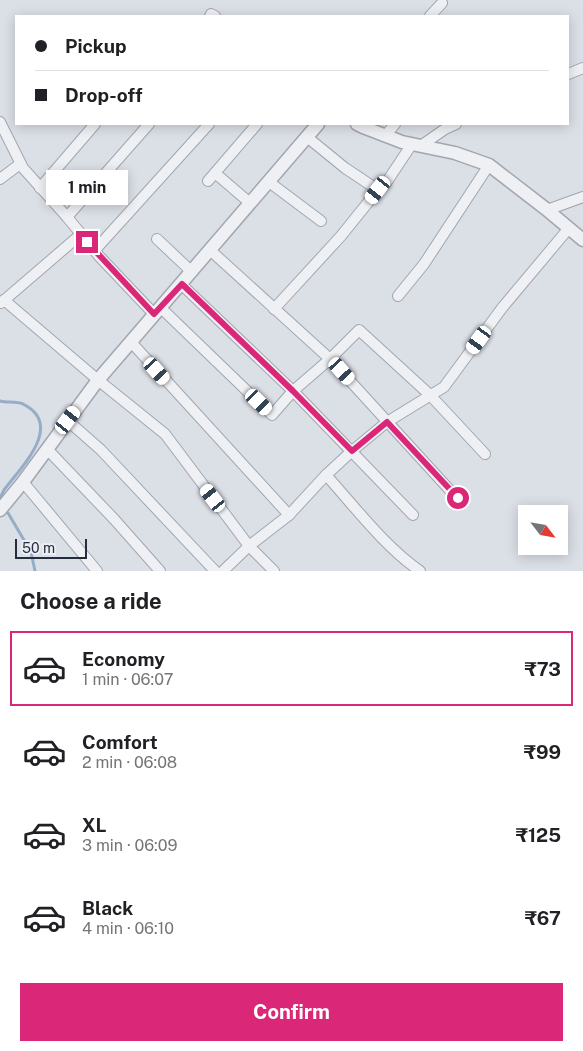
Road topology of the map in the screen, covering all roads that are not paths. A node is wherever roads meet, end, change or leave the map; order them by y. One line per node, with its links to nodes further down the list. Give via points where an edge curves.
1 (442, 3): 2 (street)
2 (431, 15)
3 (583, 68): 4 (street)
4 (569, 74)
5 (0, 122): 17 (street)
6 (94, 125): 23 (street)
7 (148, 125): 28 (street)
8 (208, 125): 34 (street)
9 (256, 125): 19 (street)
10 (317, 125): 15 (street)
11 (359, 125): 14 (street)
12 (393, 125): 14 (street)
13 (454, 125): 16 (street)
14 (385, 136): 16 (street)
15 (307, 137): 22 (street); 24 (street)
16 (417, 145): 18 (street); 24 (street)
17 (20, 164): 20 (street); 23 (street)
18 (489, 165): 27 (street); 38 (street, via 424,264)
19 (216, 173): 21 (street); 26 (street)
20 (0, 179)
21 (208, 181)
22 (269, 182): 26 (street); 29 (street)
23 (40, 188): 28 (street)
24 (378, 190): 40 (street)
25 (583, 197): 27 (street)
26 (250, 203): 35 (street)
27 (547, 210): 30 (street)
28 (67, 217): 31 (street)
29 (321, 221)
30 (569, 228): 33 (street); 46 (street, via 502,308 444,387)
31 (80, 235): 34 (street); 39 (street)
32 (157, 239): 36 (street)
33 (583, 240)
34 (95, 250): 41 (street)
35 (210, 250): 36 (street); 40 (street)
36 (192, 272): 37 (street)
37 (182, 284): 41 (street); 45 (street)
38 (398, 296)
39 (2, 302): 44 (street)
40 (274, 309): 43 (street)
41 (157, 311): 42 (street); 45 (street, via 272,415)
42 (131, 342): 44 (street); 56 (street)
43 (330, 359): 45 (street); 46 (street, via 359,330); 48 (street)
44 (98, 380): 47 (street); 58 (street, via 165,434)
45 (293, 391): 50 (street)
46 (430, 395): 48 (street); 51 (street)
47 (68, 420): 49 (street); 61 (street, via 101,450)
48 (387, 422): 50 (street); 54 (street)
49 (47, 449): 53 (street); 60 (street)
50 (352, 451): 52 (street); 57 (street)
51 (485, 454)
52 (326, 475): 56 (street); 64 (street, via 385,539)
53 (23, 482): 55 (street); 59 (street)
54 (458, 498)
55 (0, 510)
56 (289, 514): 58 (street)
57 (413, 515)
58 (248, 546): 62 (street); 63 (street)
59 (97, 571)
60 (160, 571)
61 (215, 571)
62 (223, 571)
63 (274, 571)
64 (420, 571)

